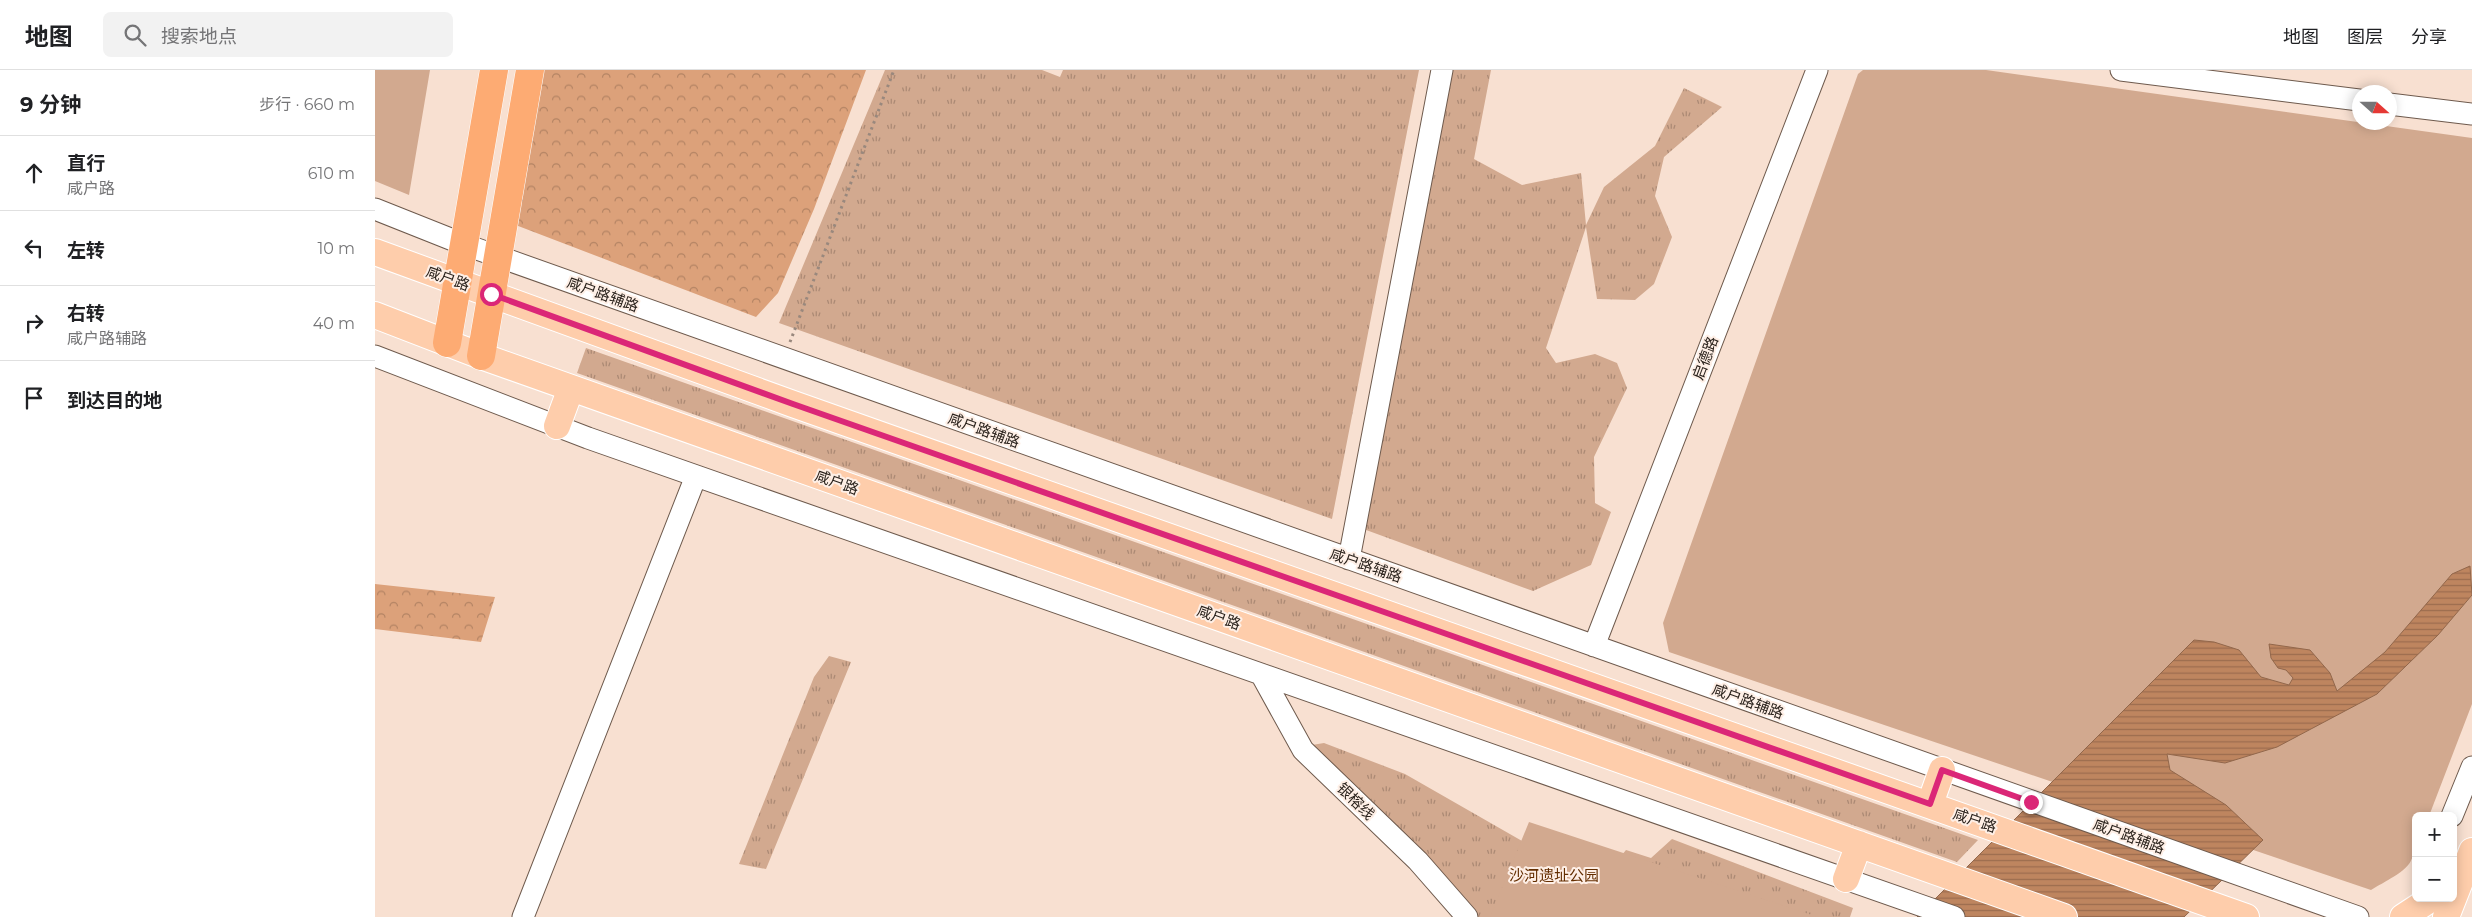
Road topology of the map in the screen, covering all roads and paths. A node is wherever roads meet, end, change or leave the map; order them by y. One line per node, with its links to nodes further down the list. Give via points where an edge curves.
1 (494, 70): 11 (highway)
2 (530, 70): 13 (highway)
3 (895, 70): 20 (path)
4 (1443, 70): 24 (street)
5 (1817, 70): 25 (street, 启德路)
6 (2121, 70): 7 (street)
7 (2352, 99)
8 (2397, 105): 9 (street)
9 (2472, 114)
10 (375, 209): 11 (street, 咸户路辅路)
11 (463, 244): 13 (street, 咸户路辅路); 14 (highway)
12 (375, 252): 14 (main road, 咸户路)
13 (498, 257): 15 (highway); 20 (street, 咸户路辅路)
14 (457, 281): 15 (main road, 咸户路); 17 (highway)
15 (491, 294): 19 (highway); 29 (main road, 咸户路, via 793,404)
16 (375, 315): 17 (main road, 咸户路)
17 (447, 343): 19 (main road, 咸户路)
18 (375, 356): 22 (street)
19 (481, 356): 21 (main road, 咸户路)
20 (784, 358): 24 (street, 咸户路辅路)
21 (571, 388): 22 (main road); 31 (main road, 咸户路)
22 (557, 426): 23 (street)
23 (696, 476): 26 (street); 36 (street)
24 (1349, 559): 25 (street, 咸户路辅路)
25 (1594, 646): 28 (street, 咸户路辅路)
26 (1261, 674): 33 (street); 37 (street, 银榕线, via 1303,750 1418,861)
27 (2472, 767): 30 (street)
28 (1942, 770): 29 (main road); 41 (street, 咸户路辅路)
29 (1930, 804): 40 (main road, 咸户路)
30 (2454, 812)
31 (1859, 844): 33 (main road); 39 (main road, 咸户路)
32 (2472, 851): 34 (main road)
33 (1846, 879): 38 (street)
34 (2457, 882)
35 (2451, 902): 42 (main road)
36 (523, 917)
37 (1467, 917)
38 (1954, 917)
39 (2064, 917)
40 (2246, 917)
41 (2358, 917)
42 (2446, 917)

